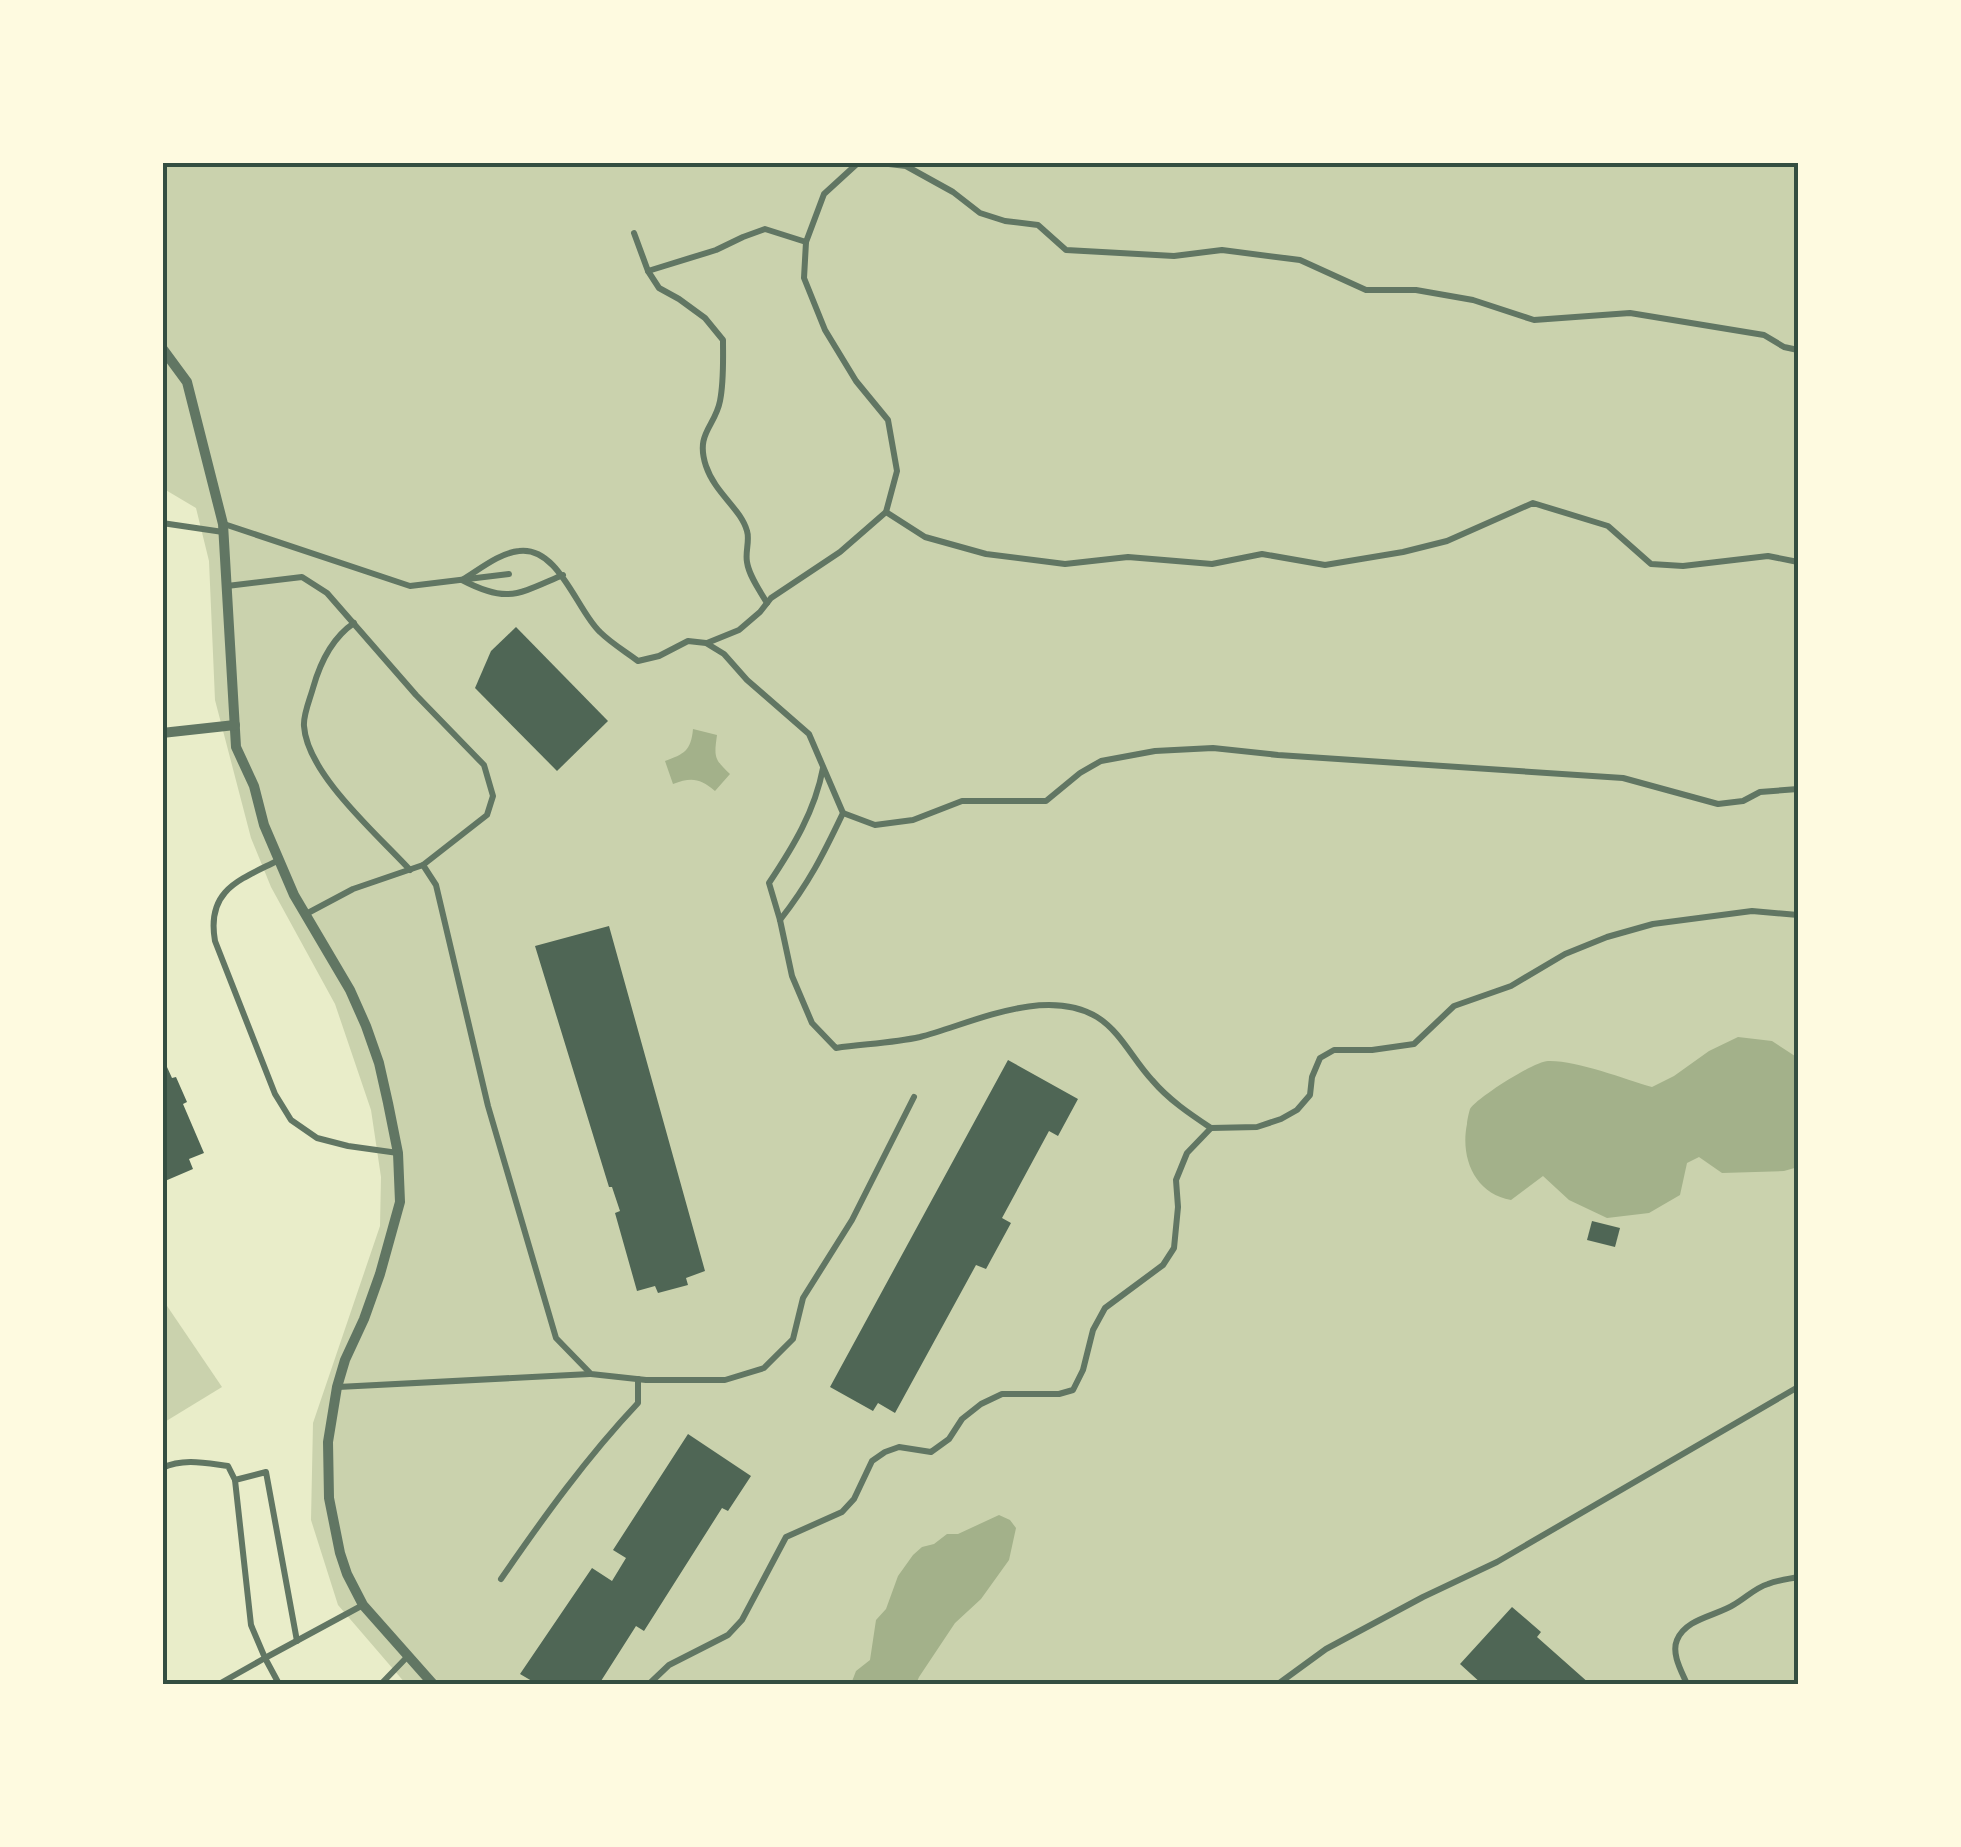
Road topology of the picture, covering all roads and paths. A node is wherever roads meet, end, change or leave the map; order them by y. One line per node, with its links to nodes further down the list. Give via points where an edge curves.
1 (859, 162): 4 (lane, via 824,194)
2 (872, 162): 7 (lane, via 906,166 980,213 1038,226 1066,250 1174,256 1222,250 1300,260 1366,290 1474,300 1534,320 1630,313 1764,335)
3 (634, 233): 5 (lane)
4 (806, 242): 5 (lane, via 765,230); 8 (lane, via 804,278 824,330 888,420 897,471)
5 (648, 271): 16 (lane, via 659,288 705,318 723,340 722,394 703,440 704,462 748,532 746,563)
6 (162, 348): 10 (street, via 187,382)
7 (1798, 350)
8 (886, 512): 11 (lane, via 925,537 986,554 1066,564 1128,557 1212,564 1262,554 1326,565 1446,541 1533,503 1608,526 1651,564 1768,556); 16 (lane)
9 (162, 522): 10 (lane)
10 (223, 528): 14 (lane, via 410,586); 15 (street)
11 (1798, 562)
12 (508, 574): 14 (lane)
13 (563, 575): 14 (lane, via 520,594 488,593); 14 (lane, via 521,550); 18 (lane, via 598,631 638,661 688,641)
14 (462, 580)
15 (226, 586): 17 (lane, via 302,577 327,592); 19 (street)
16 (767, 603): 18 (lane, via 739,630)
17 (354, 623): 25 (lane, via 484,765 494,796 486,815); 26 (lane, via 319,666 303,724 324,777)
18 (706, 643): 21 (lane, via 809,734)
19 (235, 725): 20 (street); 24 (street, via 236,746)
20 (162, 734)
21 (824, 766): 23 (lane); 29 (lane, via 804,826 769,883)
22 (1798, 789): 23 (lane, via 1718,804 1622,778 1213,748 1101,761 1046,801 962,802 876,825)
23 (842, 813): 29 (lane, via 822,860)
24 (278, 861): 27 (street); 32 (lane, via 219,898 212,925 275,1094 292,1120 317,1138)
25 (423, 865): 26 (lane); 33 (lane, via 436,885 488,1106 556,1338)
26 (410, 870): 27 (lane)
27 (305, 915): 32 (street, via 366,1026)
28 (1798, 915): 31 (lane, via 1752,911 1607,937 1511,986 1454,1006 1414,1044 1334,1050 1320,1058 1310,1095 1281,1120)
29 (780, 920): 31 (lane, via 792,976 812,1023 836,1048 916,1038 1041,1004 1067,1005 1098,1018 1166,1095)
30 (914, 1097): 34 (lane, via 852,1220 803,1298 793,1339 764,1368 726,1380)
31 (1211, 1128): 49 (lane, via 1187,1153 1176,1180 1174,1248 1164,1265 1105,1308 1073,1390 1002,1394 962,1418 949,1440 931,1452 899,1447 872,1461 842,1512 786,1537 728,1635)
32 (398, 1153): 36 (street, via 400,1202)
33 (590, 1374): 34 (lane); 36 (lane)
34 (638, 1379): 40 (lane, via 638,1403)
35 (1798, 1387): 50 (lane, via 1497,1562 1326,1649)
36 (337, 1388): 41 (street, via 328,1442 329,1498 340,1553)
37 (162, 1468): 38 (lane, via 176,1462 228,1466)
38 (235, 1480): 42 (lane, via 266,1472); 44 (lane, via 251,1625)
39 (1798, 1577): 51 (lane, via 1752,1590 1680,1634 1674,1644)
40 (501, 1579)
41 (363, 1606): 42 (lane); 43 (street)
42 (297, 1641): 44 (lane)
43 (408, 1656): 47 (lane); 48 (street)
44 (266, 1658): 45 (lane); 46 (lane)
45 (220, 1684)
46 (278, 1684)
47 (382, 1684)
48 (433, 1684)
49 (649, 1684)
50 (1278, 1684)
51 (1687, 1684)

